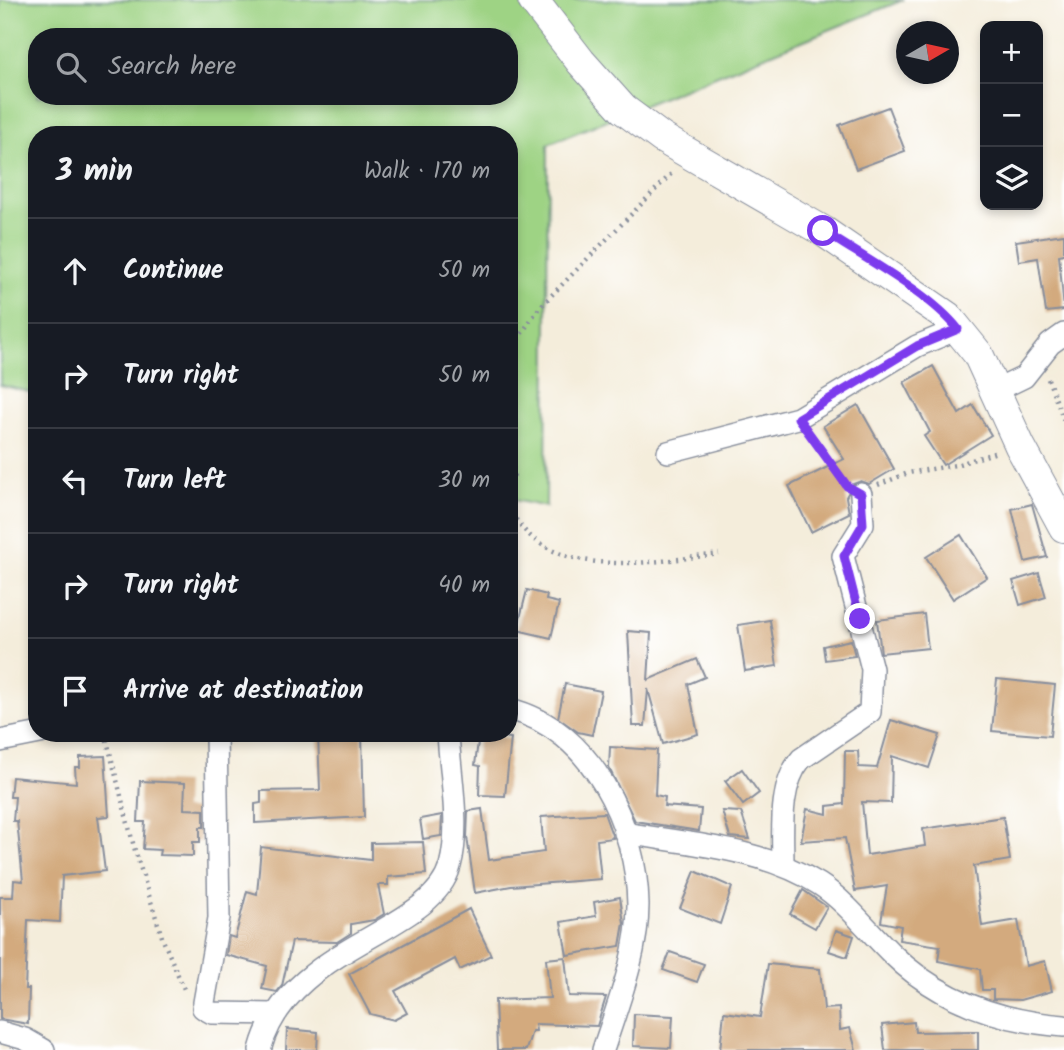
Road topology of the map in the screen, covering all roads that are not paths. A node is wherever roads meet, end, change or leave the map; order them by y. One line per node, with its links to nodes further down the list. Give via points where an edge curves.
1 (533, 0): 2 (main road, via 622,109 823,231 923,297)
2 (958, 329): 4 (main road, via 978,354); 5 (street, via 917,346 798,418)
3 (1064, 334): 4 (street, via 1049,344 1024,377)
4 (995, 391): 7 (main road)
5 (668, 452)
6 (861, 494): 14 (street, via 863,524 844,556 872,669 870,712 792,769 783,822)
7 (1064, 527)
8 (518, 713): 13 (street, via 572,743 615,804)
9 (28, 735): 10 (street)
10 (0, 741)
11 (216, 742): 15 (street, via 219,918 202,1008 212,1013)
12 (449, 742): 15 (street, via 455,845 450,870 418,908 315,970)
13 (625, 832): 14 (street, via 758,856); 20 (street, via 638,906 634,944)
14 (783, 865): 16 (street, via 841,902 927,984 989,1014)
15 (274, 1014): 19 (street)
16 (1064, 1026)
17 (0, 1032): 18 (street)
18 (44, 1050)
19 (260, 1050)
20 (603, 1050)

